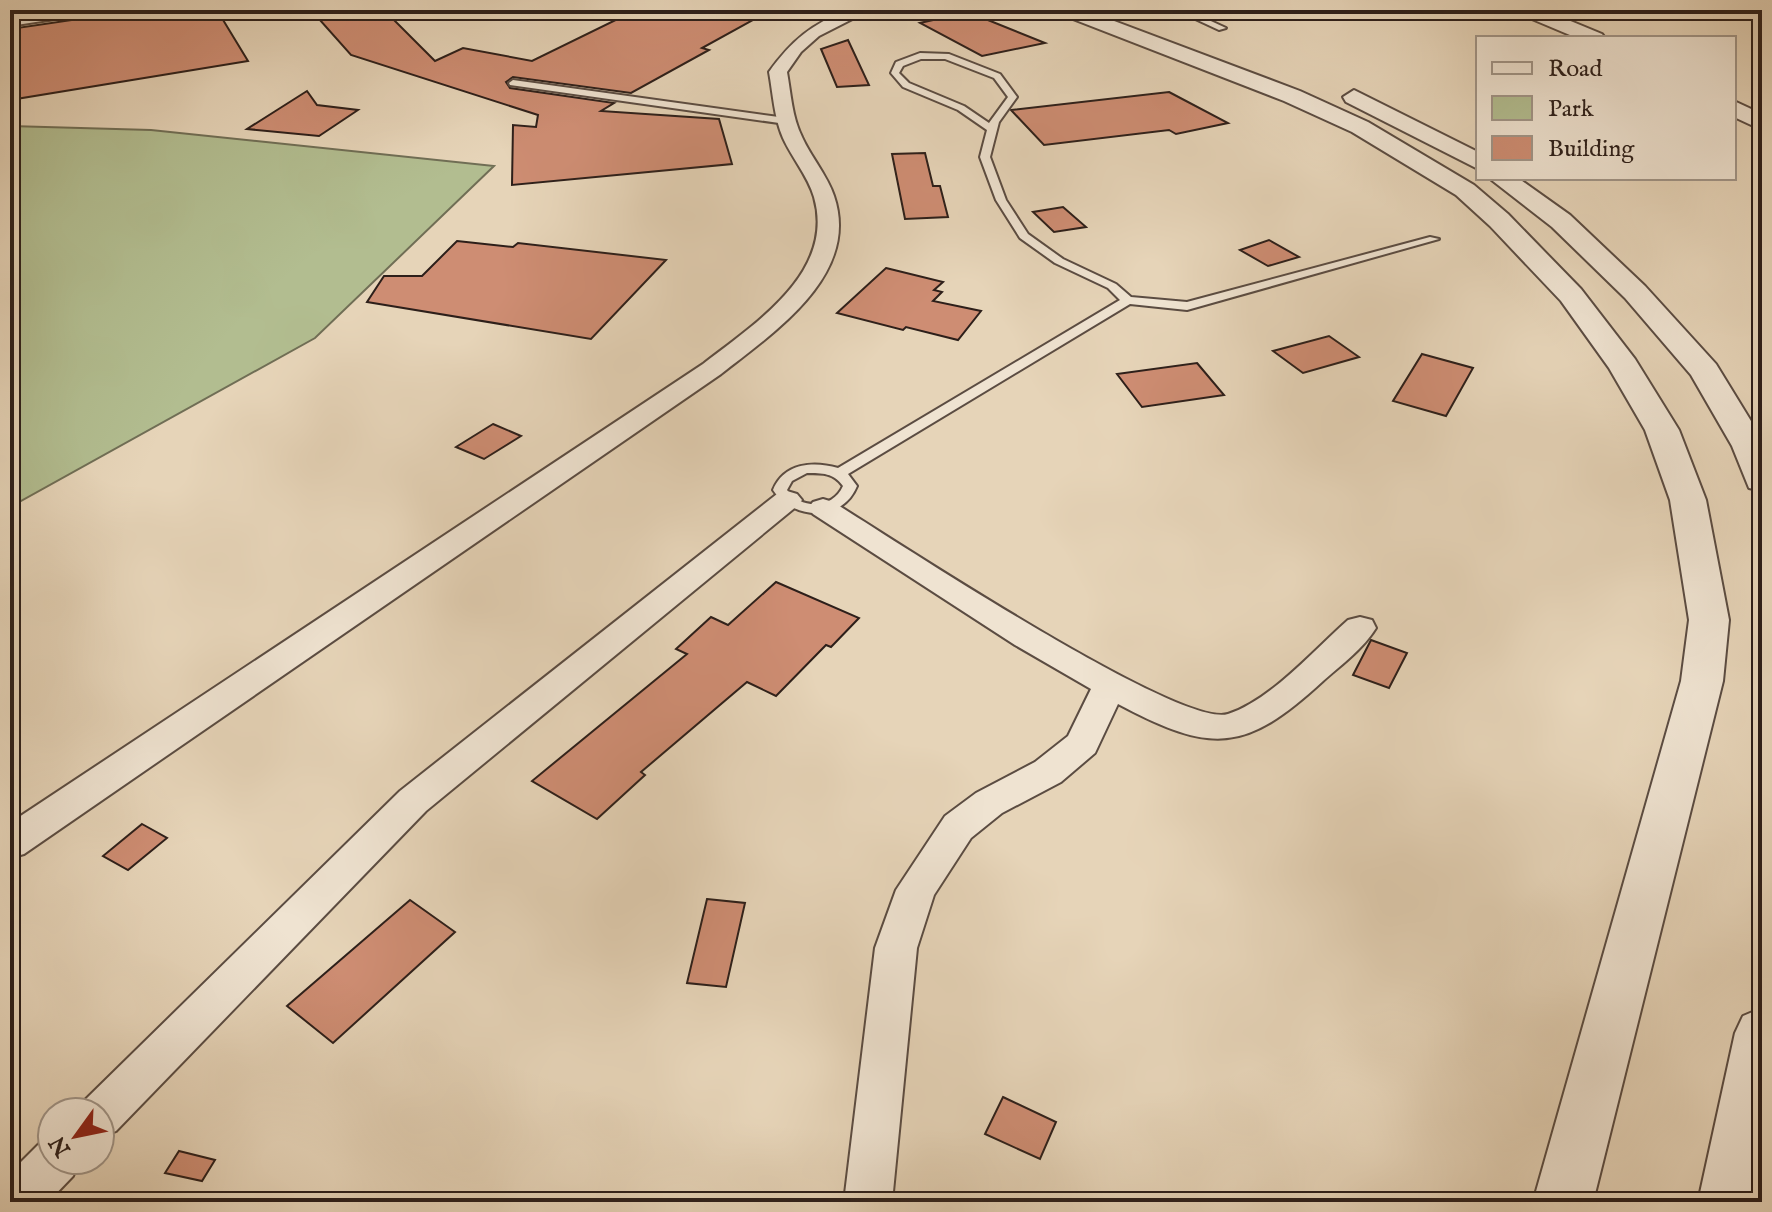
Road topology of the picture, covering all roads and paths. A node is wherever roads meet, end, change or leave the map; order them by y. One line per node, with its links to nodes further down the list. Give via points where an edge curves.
1 (81, 10): 7 (street)
2 (862, 10): 13 (street, via 811,32 793,48 778,72)
3 (1067, 10): 32 (street, via 1306,102 1360,127 1465,190 1571,295 1624,366 1662,430 1688,500 1708,635 1702,681)
4 (1123, 10): 9 (street)
5 (1180, 10): 9 (lane)
6 (1527, 10): 8 (street)
7 (10, 21)
8 (1590, 36)
9 (1223, 37)
10 (513, 83): 13 (lane)
11 (1333, 86): 16 (street)
12 (1736, 109): 14 (street)
13 (786, 121): 26 (street, via 824,199 829,226 823,256 805,285 768,325 712,369)
14 (1762, 123)
15 (992, 129): 15 (lane, via 1013,97 997,76 946,56 920,56 899,64 895,73 906,85 961,108); 19 (lane, via 985,157 1001,200 1024,236)
16 (1476, 161)
17 (1505, 180): 21 (street, via 1561,221 1635,292 1705,371 1749,446)
18 (1434, 239): 19 (lane, via 1187,306)
19 (1128, 300): 20 (lane)
20 (840, 473): 22 (lane, via 819,468 797,472 782,483); 23 (lane, via 849,493)
21 (1762, 480)
22 (787, 500): 23 (lane, via 799,507); 28 (street, via 413,801)
23 (823, 508): 25 (street)
24 (1360, 628): 25 (street, via 1272,704 1247,722 1221,729 1199,727)
25 (1109, 687): 31 (street, via 1082,744 1048,772 989,803 958,827 916,890 896,948)
26 (10, 843)
27 (1762, 1033): 33 (street)
28 (116, 1100)
29 (40, 1176): 30 (street)
30 (15, 1202)
31 (868, 1202)
32 (1563, 1202)
33 (1728, 1202)

